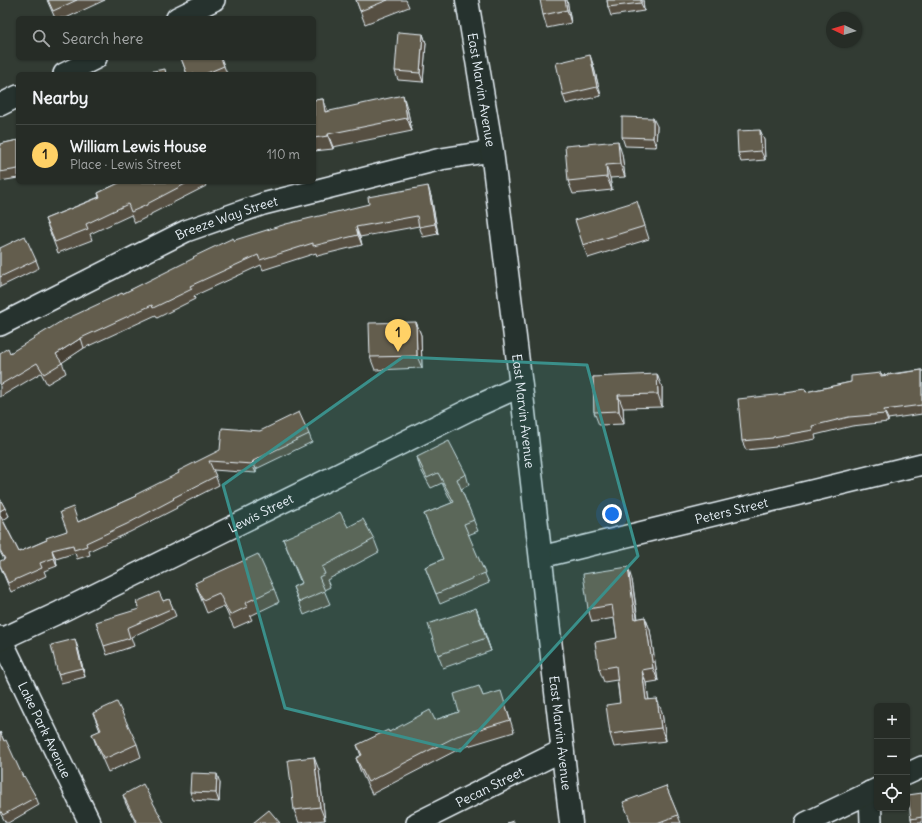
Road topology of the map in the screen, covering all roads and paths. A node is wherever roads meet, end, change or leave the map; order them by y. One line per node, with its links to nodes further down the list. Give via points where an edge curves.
1 (214, 0): 3 (street)
2 (466, 0): 8 (main road, East Marvin Avenue)
3 (181, 16)
4 (92, 60): 5 (street)
5 (68, 72)
6 (16, 97): 7 (street)
7 (0, 105)
8 (492, 151): 9 (street, Breeze Way Street, via 440,159 271,202 186,231); 10 (main road, East Marvin Avenue)
9 (0, 325)
10 (521, 386): 12 (main road, East Marvin Avenue); 13 (street, Lewis Street)
11 (922, 464): 12 (street, Peters Street)
12 (541, 557): 14 (main road, East Marvin Avenue)
13 (0, 639): 18 (street, Lake Park Avenue)
14 (563, 750): 19 (street, Pecan Street); 20 (main road, East Marvin Avenue)
15 (922, 767): 16 (street)
16 (910, 773)
17 (873, 790): 21 (street); 22 (street)
18 (90, 823)
19 (417, 823)
20 (571, 823)
21 (806, 823)
22 (871, 823)

